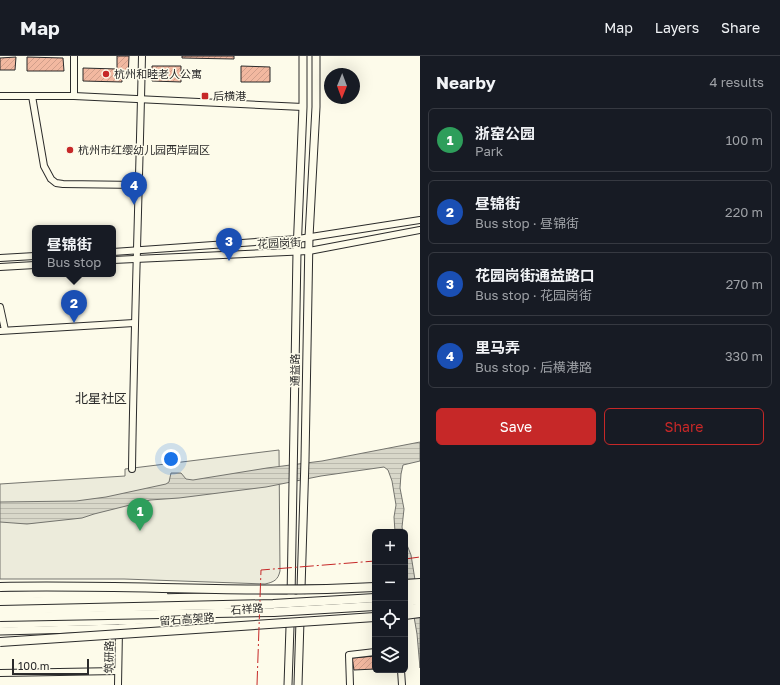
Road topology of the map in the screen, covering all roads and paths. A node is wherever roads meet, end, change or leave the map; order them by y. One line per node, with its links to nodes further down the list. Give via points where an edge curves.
1 (74, 56): 7 (street)
2 (142, 56): 8 (street)
3 (303, 56): 9 (main road, 通益路)
4 (316, 56): 13 (main road, 通益路)
5 (0, 96): 6 (street)
6 (32, 96): 7 (street); 10 (street, via 44,166 51,179 63,184)
7 (74, 96): 8 (street)
8 (141, 99): 9 (street); 10 (street)
9 (303, 107): 14 (main road, 通益路)
10 (139, 185): 15 (street)
11 (420, 220): 13 (street, 花园岗街)
12 (420, 230): 16 (street, 花园岗街)
13 (309, 237): 14 (street, 花园岗街); 16 (main road, 通益路)
14 (298, 239): 15 (street, 花园岗街); 18 (main road, 通益路)
15 (137, 250): 17 (street, 花园岗街); 21 (street)
16 (309, 251): 18 (street, 花园岗街); 41 (main road, 通益路)
17 (116, 252)
18 (297, 252): 21 (street, 花园岗街); 40 (main road, 通益路)
19 (32, 256): 20 (street)
20 (0, 258)
21 (137, 258): 22 (street, 花园岗街); 26 (street)
22 (116, 260)
23 (32, 265): 24 (street)
24 (0, 267)
25 (0, 307): 27 (street)
26 (134, 323): 27 (street); 28 (street)
27 (2, 331)
28 (132, 469)
29 (420, 583): 32 (highway)
30 (0, 586): 31 (highway, bridge, via 273,590)
31 (372, 587)
32 (408, 588)
33 (420, 588): 34 (main road)
34 (408, 589)
35 (408, 590): 37 (highway)
36 (372, 592): 41 (main road, 石祥路)
37 (420, 593)
38 (0, 595): 39 (main road, 石祥路, via 123,593)
39 (222, 597): 40 (main road, 石祥路); 44 (highway)
40 (291, 598): 41 (main road, 石祥路); 55 (main road, 通益路)
41 (300, 598): 54 (main road, 通益路)
42 (372, 598): 50 (highway, 留石高架路, bridge, via 273,604)
43 (420, 600): 46 (highway)
44 (0, 602)
45 (372, 606): 53 (highway, 留石高架路, bridge, via 274,612)
46 (408, 607)
47 (420, 607): 48 (main road)
48 (408, 608)
49 (408, 609): 52 (highway)
50 (0, 610)
51 (372, 611): 54 (main road, 石祥路)
52 (420, 613)
53 (0, 617)
54 (300, 617): 55 (main road, 石祥路); 68 (main road, 通益路)
55 (290, 618): 57 (main road, 石祥路); 67 (main road, 通益路)
56 (372, 618): 61 (highway, 留石高架路, bridge)
57 (235, 621): 58 (highway, via 168,619); 59 (main road, 石祥路)
58 (0, 624)
59 (119, 628): 60 (main road, 石祥路); 63 (street, 筑研路)
60 (0, 631)
61 (0, 642)
62 (372, 652): 69 (street, via 349,654)
63 (118, 671): 64 (street); 66 (street, 筑研路)
64 (0, 673)
65 (401, 673): 70 (street)
66 (118, 685)
67 (288, 685)
68 (298, 685)
69 (350, 685)
70 (402, 685)

